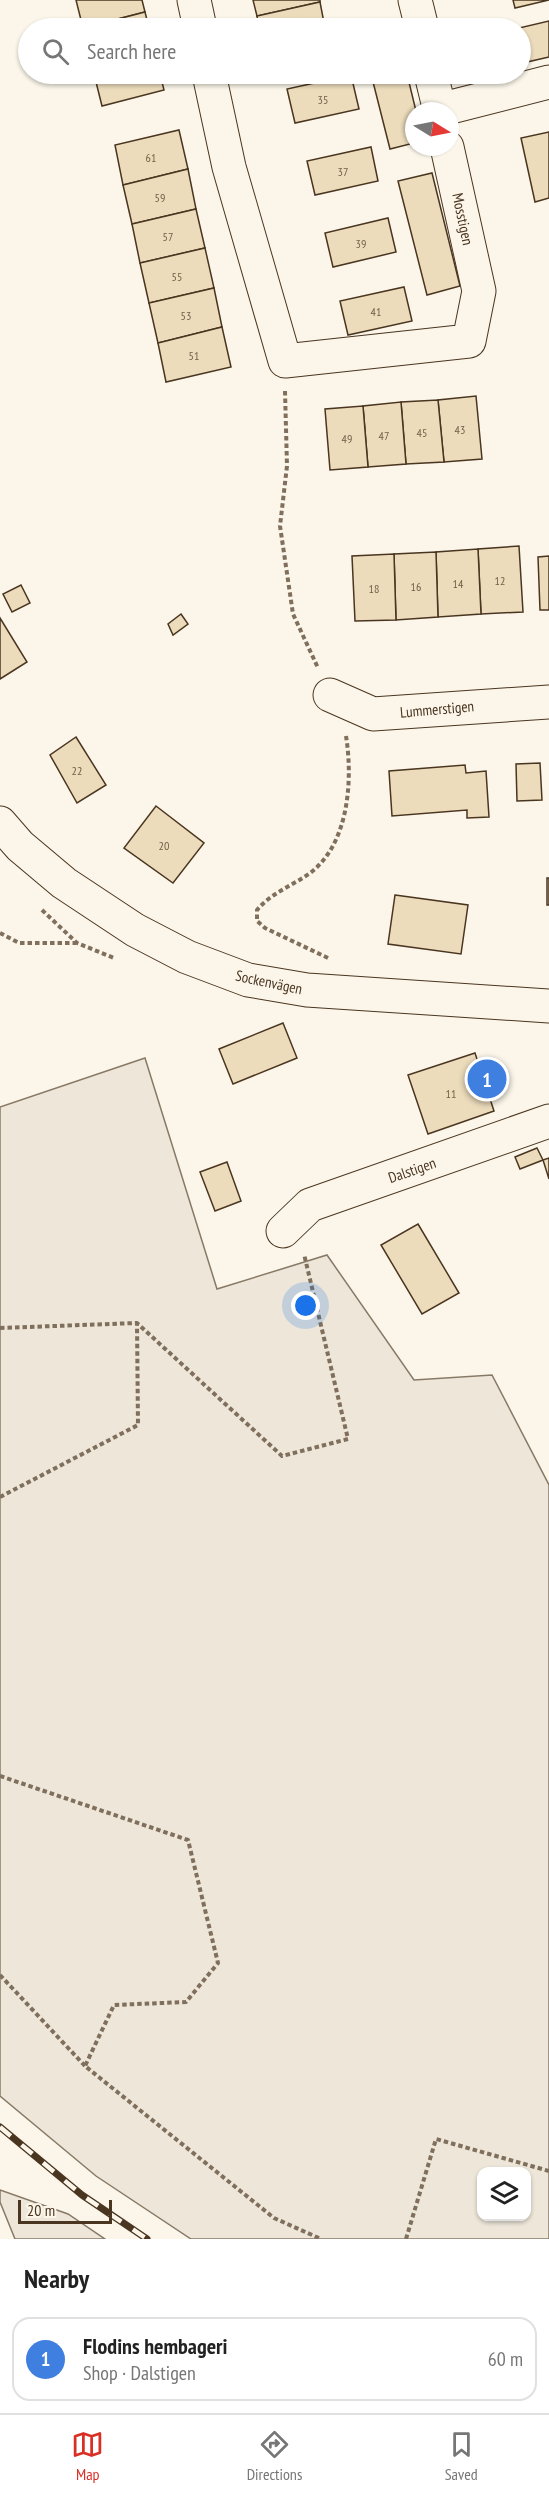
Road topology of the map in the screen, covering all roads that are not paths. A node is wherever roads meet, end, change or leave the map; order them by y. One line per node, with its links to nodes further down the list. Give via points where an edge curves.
1 (194, 0): 3 (street)
2 (416, 0): 4 (street)
3 (198, 18)
4 (420, 18)
5 (549, 82): 9 (street)
6 (211, 84): 10 (street, Mosstigen, via 229,167 285,361 469,341 479,291)
7 (433, 84): 8 (street)
8 (437, 102)
9 (459, 105)
10 (449, 156)
11 (330, 695): 12 (street, Lummerstigen, via 373,714)
12 (549, 702)
13 (0, 823): 14 (street, Sockenvägen, via 20,846 64,883 135,930 187,957 248,980 307,990)
14 (549, 1006)
15 (549, 1121): 16 (street, Dalstigen, via 310,1205)
16 (290, 1225)

